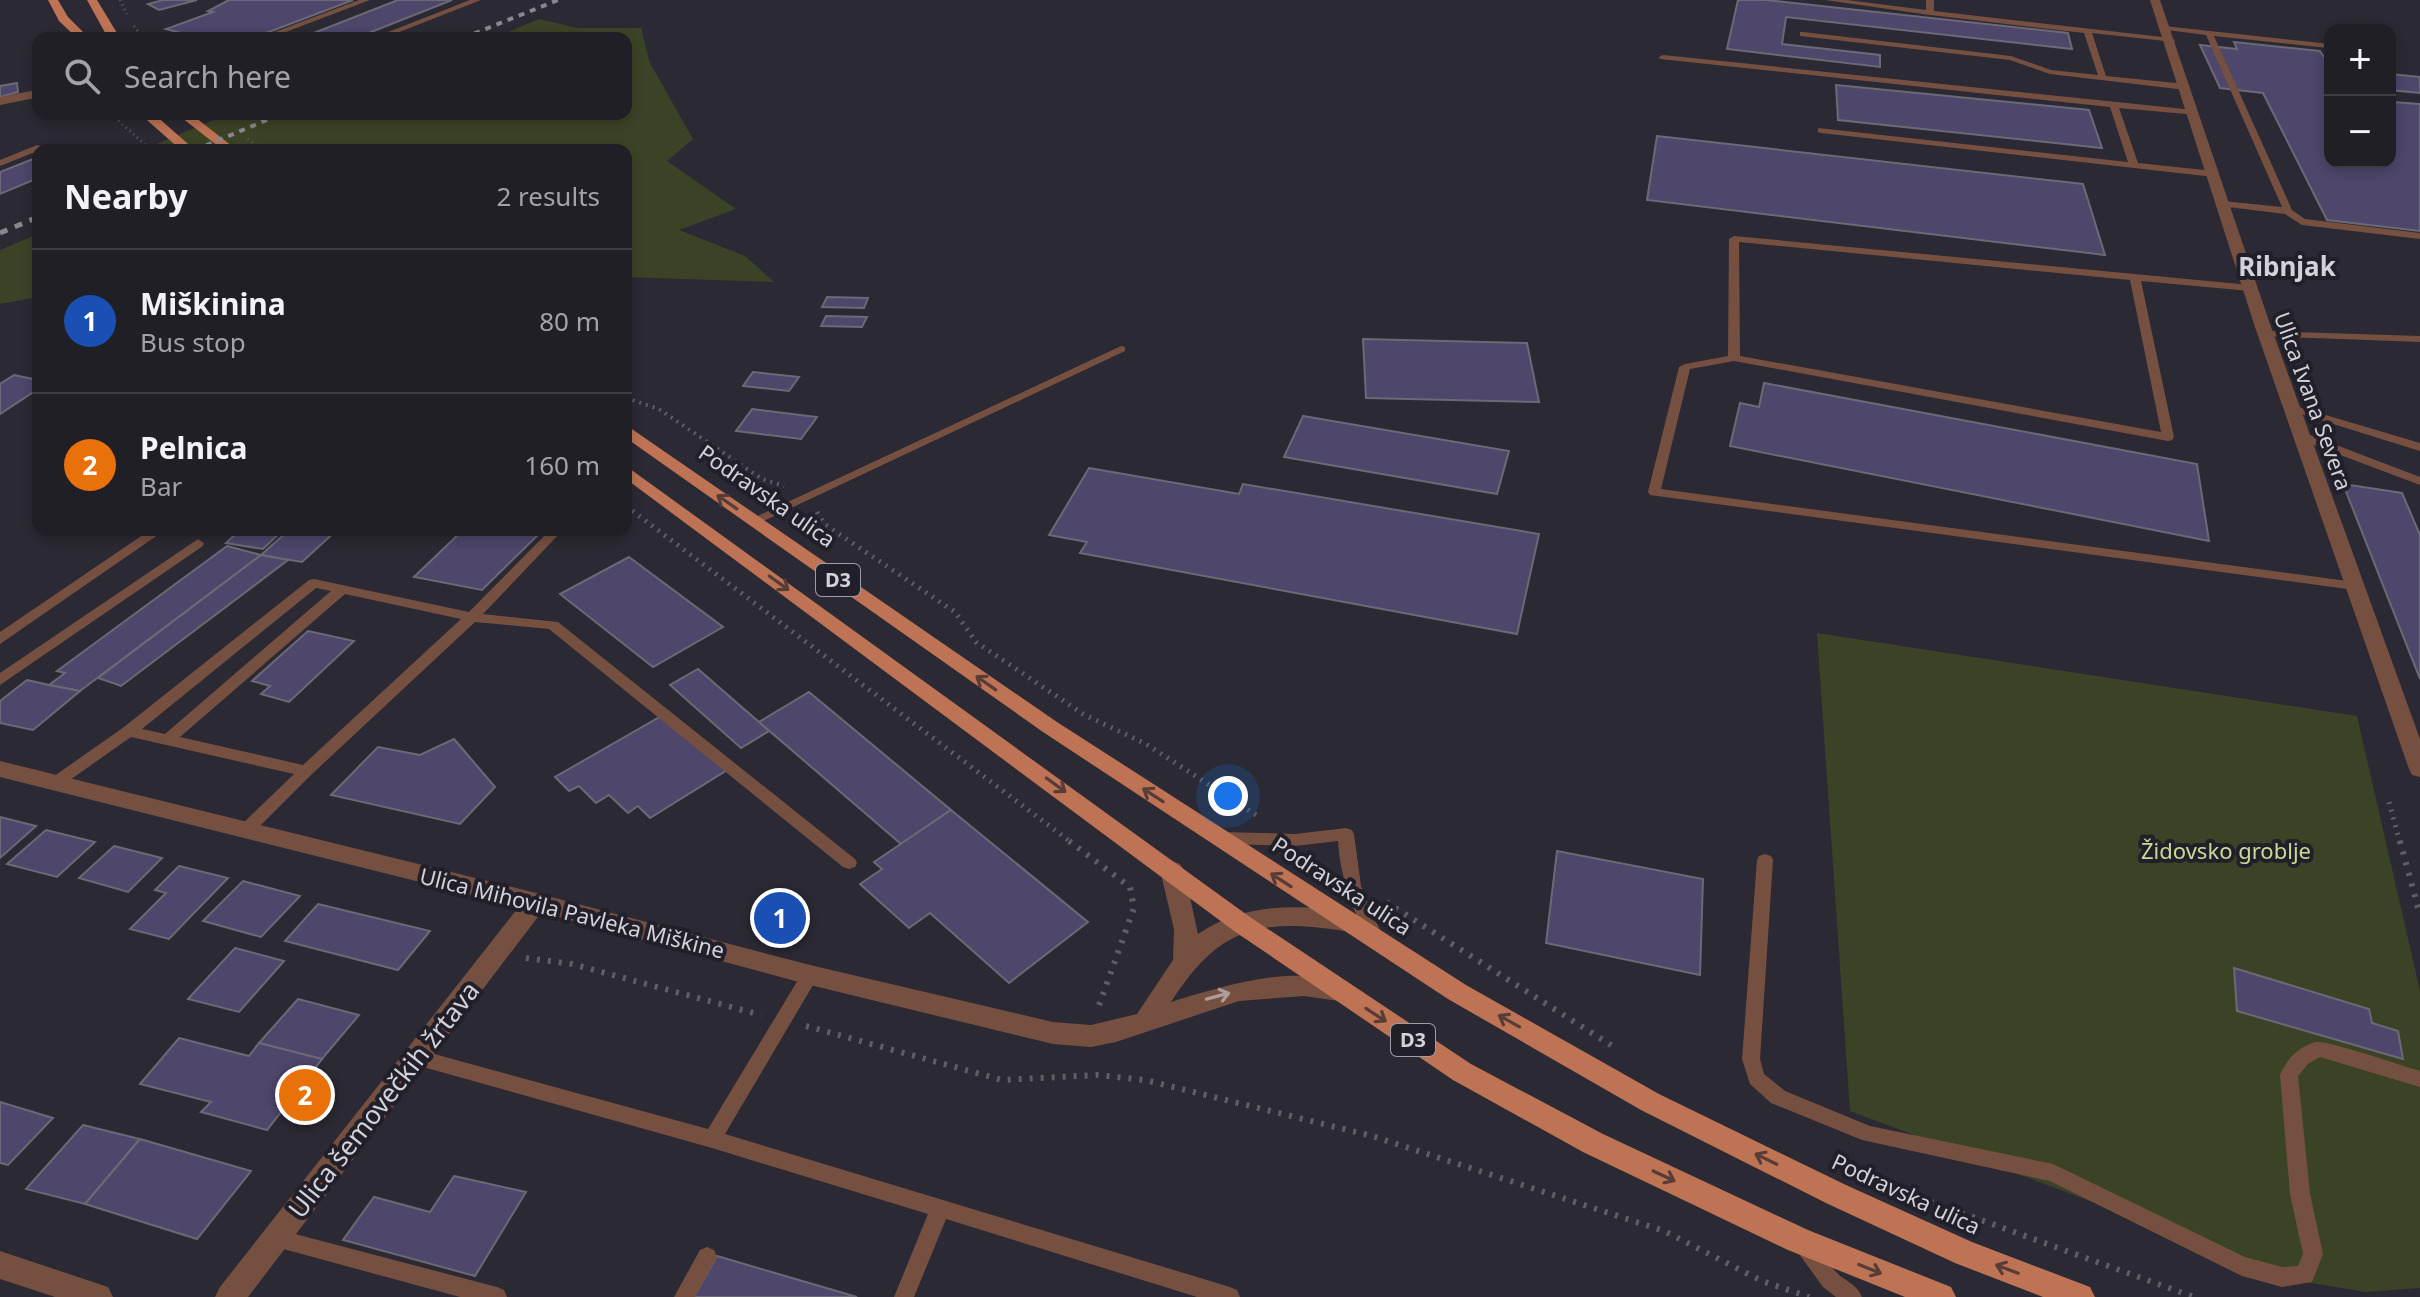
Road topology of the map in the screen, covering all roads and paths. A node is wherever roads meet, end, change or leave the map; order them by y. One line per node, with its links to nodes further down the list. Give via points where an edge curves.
1 (53, 0): 12 (main road)
2 (92, 0): 13 (main road)
3 (366, 0): 14 (lane)
4 (477, 0): 15 (lane)
5 (1829, 0): 8 (lane)
6 (1930, 0): 10 (lane)
7 (2155, 0): 18 (street, Ulica Ivana Severa)
8 (1885, 4): 10 (lane)
9 (1988, 9): 18 (lane)
10 (1930, 13): 11 (lane)
11 (2087, 30): 18 (lane); 21 (lane)
12 (77, 32)
13 (111, 32)
14 (279, 32)
15 (393, 32)
16 (2209, 33): 18 (lane); 19 (lane); 39 (lane)
17 (1803, 34): 21 (lane, via 2011,58 2050,72)
18 (2169, 34): 22 (street, Ulica Ivana Severa)
19 (2324, 46)
20 (1663, 57): 25 (lane)
21 (2103, 78): 22 (lane)
22 (2186, 87): 26 (street, Ulica Ivana Severa)
23 (31, 95): 24 (street)
24 (0, 101)
25 (2114, 105): 26 (lane); 36 (lane)
26 (2194, 113): 37 (street, Ulica Ivana Severa)
27 (118, 120): 31 (path)
28 (153, 120): 32 (main road)
29 (191, 120): 33 (main road)
30 (1821, 130): 36 (lane)
31 (144, 144)
32 (182, 144)
33 (223, 144)
34 (32, 150): 35 (lane)
35 (0, 163)
36 (2134, 165): 37 (lane)
37 (2214, 174): 38 (street, Ulica Ivana Severa)
38 (2223, 204): 39 (lane); 42 (street, Ulica Ivana Severa)
39 (2288, 211): 40 (lane, via 2302,222)
40 (2420, 236)
41 (2135, 277): 42 (lane); 46 (lane, via 1734,239); 46 (lane, via 2168,437)
42 (2250, 288): 43 (street, Ulica Ivana Severa)
43 (2265, 334): 44 (lane); 48 (street, Ulica Ivana Severa)
44 (2420, 339)
45 (1121, 349): 54 (lane)
46 (1734, 358): 60 (lane, via 1685,367 1654,492)
47 (632, 400): 54 (path, via 659,409 762,479 779,483)
48 (2292, 408): 50 (street, Ulica Ivana Severa); 51 (lane)
49 (632, 434): 56 (main road, Podravska ulica / D3, one-way to 49)
50 (2302, 436): 53 (lane); 60 (street, Ulica Ivana Severa)
51 (2420, 447)
52 (632, 475): 77 (main road, D3, one-way to 77)
53 (2420, 481)
54 (800, 498): 56 (lane); 72 (path, via 824,524 955,612 976,642 1083,714 1146,744)
55 (632, 511): 89 (path, via 1130,887 1134,908)
56 (753, 521): 74 (main road, Podravska ulica / D3, one-way to 56)
57 (150, 536): 63 (lane)
58 (551, 536): 62 (lane)
59 (198, 543): 64 (lane)
60 (2355, 586): 68 (street, Ulica Ivana Severa)
61 (341, 590): 62 (lane); 65 (lane, via 314,583); 66 (lane)
62 (472, 617): 69 (lane); 76 (lane, via 553,625)
63 (0, 639)
64 (0, 680)
65 (129, 731): 66 (lane); 70 (lane)
66 (167, 740): 69 (lane)
67 (0, 769): 70 (street, Ulica Mihovila Pavleka Miškine)
68 (2420, 769)
69 (306, 771): 73 (lane)
70 (55, 783): 73 (street, Ulica Mihovila Pavleka Miškine)
71 (2389, 802): 79 (path)
72 (1260, 818)
73 (246, 830): 78 (street, Ulica Mihovila Pavleka Miškine)
74 (1218, 838): 80 (main road, Podravska ulica / D3, one-way to 74); 82 (lane, via 1295,840 1346,834 1357,905)
75 (1765, 860): 91 (lane, via 1751,1044 1756,1078 1778,1097 1869,1134 2053,1173 2242,1266 2282,1277 2305,1275 2313,1254 2300,1194 2289,1075 2296,1061 2320,1049)
76 (849, 863)
77 (1172, 870): 81 (main road, D3); 84 (street, via 1186,929)
78 (536, 902): 83 (street, Ulica šemovečkih žrtava); 85 (street, Ulica Mihovila Pavleka Miškine)
79 (2420, 915)
80 (1344, 921): 81 (street, via 1298,916); 82 (main road, Podravska ulica / D3)
81 (1242, 924): 84 (street, via 1205,941); 86 (main road, D3)
82 (1379, 944): 107 (main road, Podravska ulica / D3, one-way to 82, via 1965,1253 1650,1102)
83 (496, 954): 87 (path, via 572,964); 90 (street, Ulica šemovečkih žrtava)
84 (1185, 963): 88 (street)
85 (810, 975): 87 (lane); 89 (street, Ulica Mihovila Pavleka Miškine, via 1011,1024)
86 (1339, 991): 88 (street, Ulica Mihovila Pavleka Miškine, one-way to 86, via 1239,991 1304,986); 95 (main road, D3, one-way to 95, via 1462,1072 1593,1143)
87 (783, 1020): 92 (lane); 104 (path, via 1002,1080 1097,1075 1145,1080 1372,1136 1664,1231 1762,1281)
88 (1145, 1022): 89 (street, Ulica Mihovila Pavleka Miškine)
89 (1091, 1036)
90 (416, 1057): 92 (lane); 94 (street, Ulica šemovečkih žrtava)
91 (2420, 1079)
92 (712, 1139): 93 (lane)
93 (940, 1209): 102 (lane); 103 (lane)
94 (276, 1238): 99 (street, Ulica šemovečkih žrtava); 100 (lane)
95 (1798, 1240): 105 (lane, via 1830,1280); 106 (main road, D3, one-way to 106)
96 (707, 1257): 101 (lane)
97 (0, 1265): 98 (street)
98 (98, 1297)
99 (230, 1297)
100 (497, 1297)
101 (684, 1297)
102 (904, 1297)
103 (1230, 1297)
104 (1809, 1297)
105 (1852, 1297)
106 (1941, 1297)
107 (2080, 1297)

